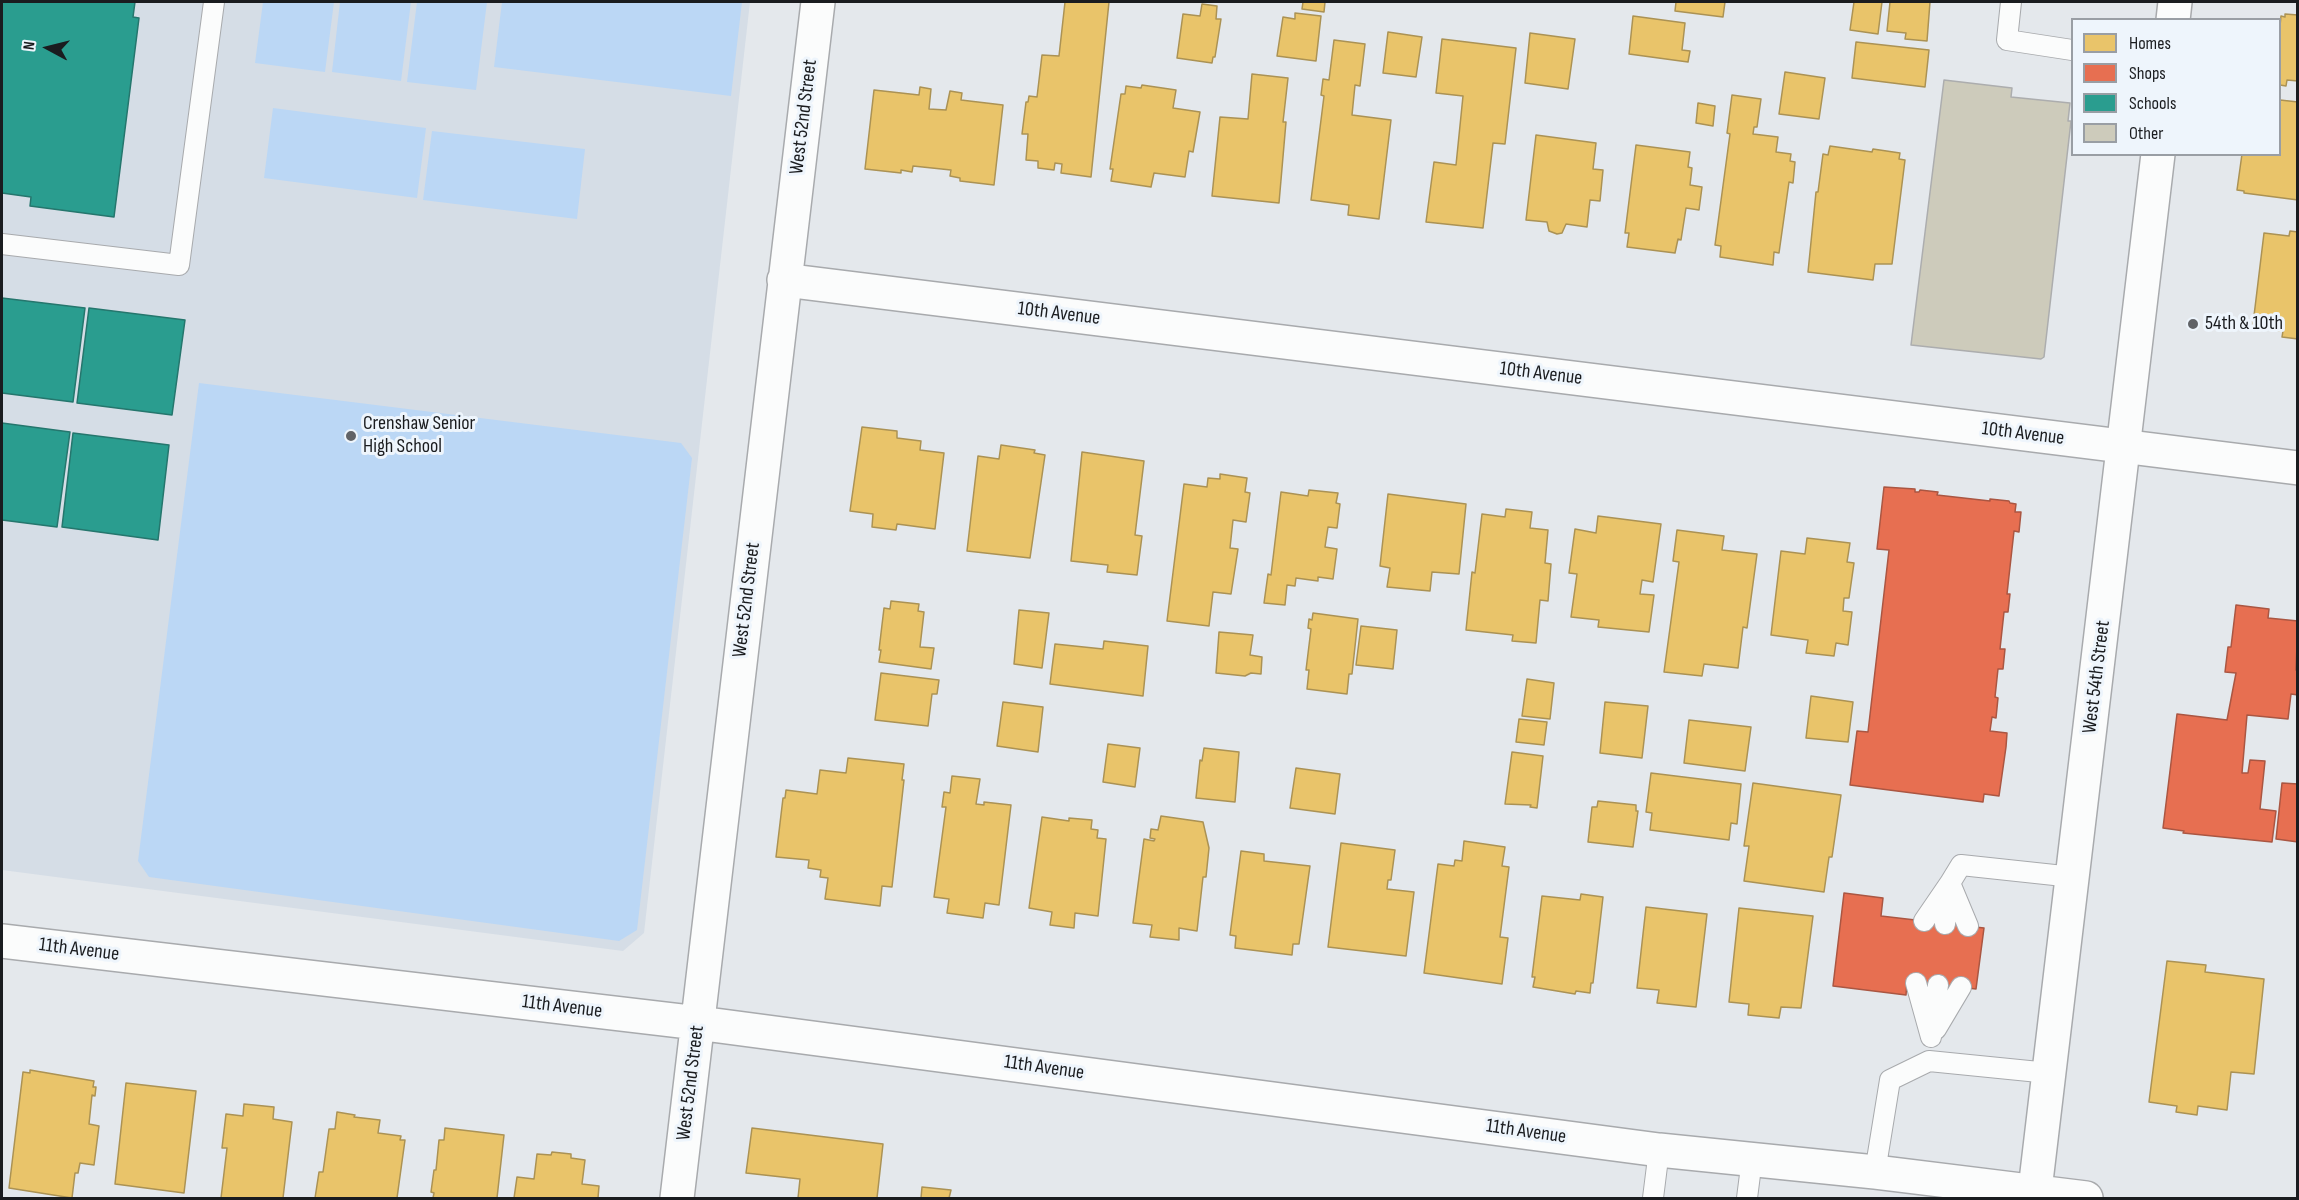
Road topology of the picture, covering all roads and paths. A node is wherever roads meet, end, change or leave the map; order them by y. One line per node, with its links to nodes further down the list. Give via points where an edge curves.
1 (214, 2): 8 (lane, via 179,265)
2 (818, 2): 9 (street, West 52nd Street)
3 (2011, 2): 6 (lane, via 2007,40)
4 (2175, 2): 5 (street)
5 (2173, 18)
6 (2071, 50)
7 (2158, 156): 10 (street, West 54th Street)
8 (2, 244)
9 (784, 280): 10 (street, 10th Avenue); 21 (street, West 52nd Street)
10 (2124, 447): 11 (street, 10th Avenue); 12 (street, West 54th Street)
11 (2298, 468)
12 (2073, 877): 13 (lane, via 1961,865); 24 (street, West 54th Street)
13 (1950, 883): 14 (lane); 15 (lane); 16 (lane)
14 (1923, 921)
15 (1945, 924)
16 (1968, 926)
17 (2, 941): 21 (street, 11th Avenue)
18 (1916, 982): 22 (lane)
19 (1938, 985): 22 (lane)
20 (1961, 987): 22 (lane)
21 (698, 1023): 25 (street, 11th Avenue); 29 (street, West 52nd Street)
22 (1931, 1037): 23 (lane)
23 (1929, 1060): 24 (lane); 27 (lane, via 1890,1080)
24 (2049, 1073): 28 (street, West 54th Street)
25 (1659, 1150): 26 (street, 11th Avenue); 30 (lane)
26 (1752, 1159): 27 (street, 11th Avenue); 31 (lane)
27 (1875, 1172): 28 (street, 11th Avenue)
28 (2035, 1195): 32 (street, 11th Avenue)
29 (677, 1198)
30 (1653, 1198)
31 (1747, 1198)
32 (2086, 1198)

